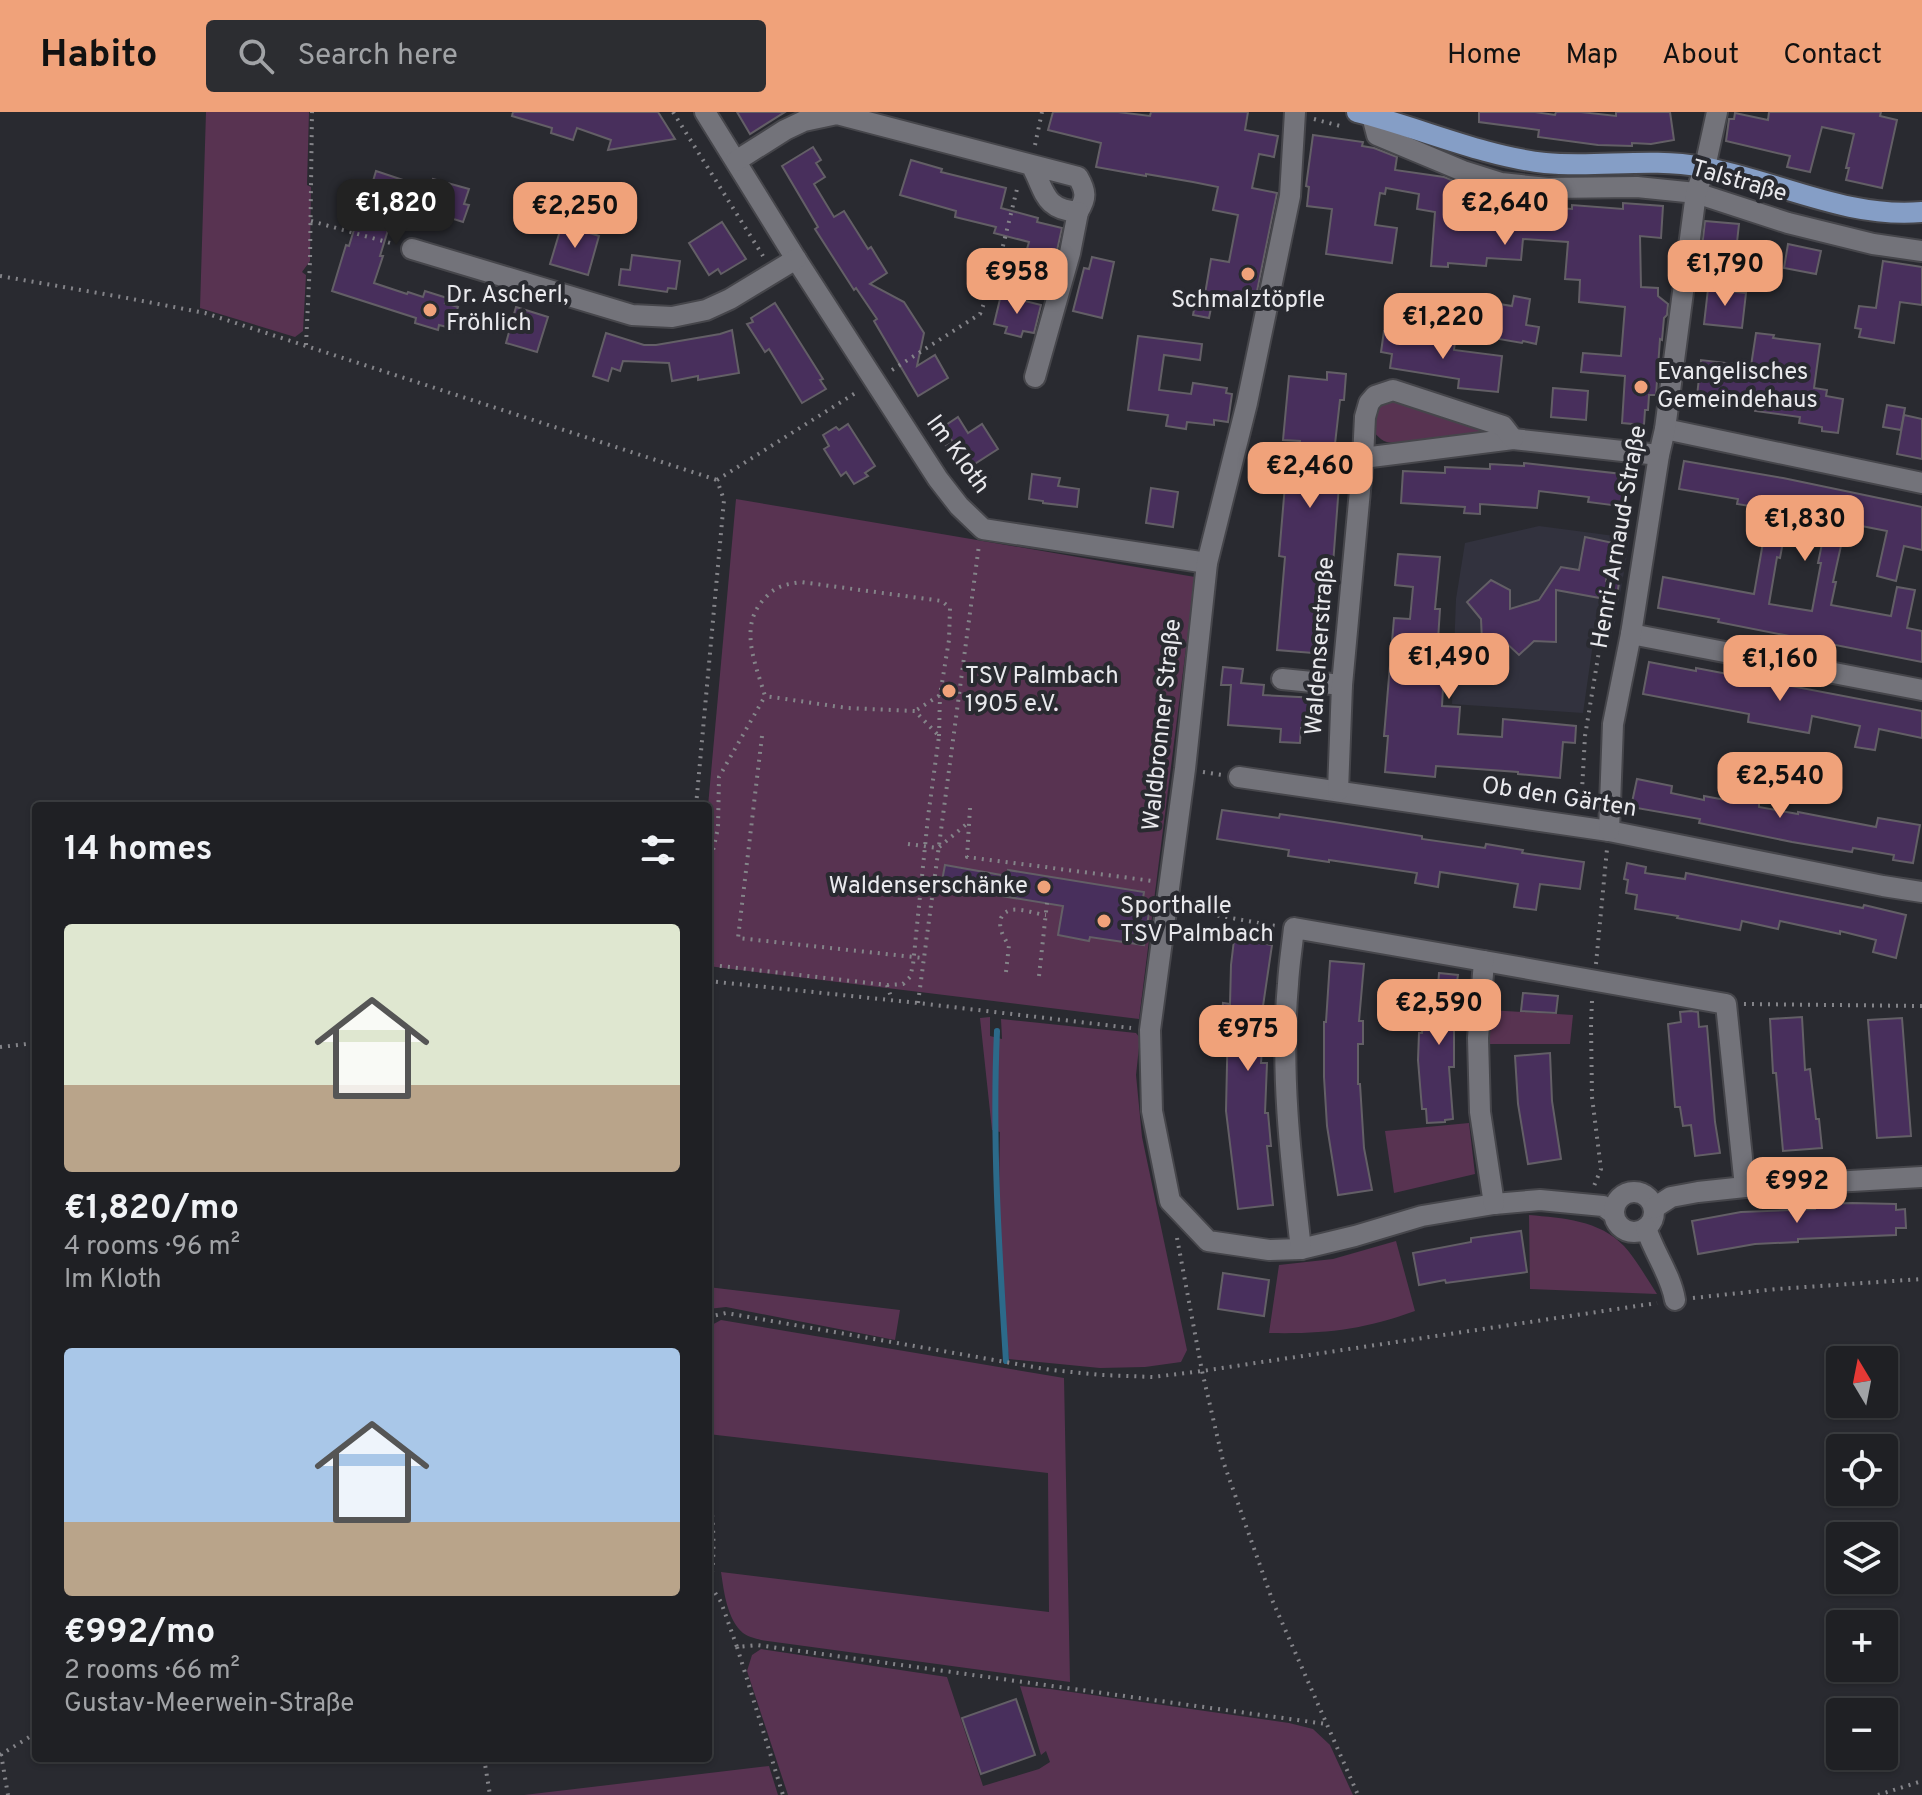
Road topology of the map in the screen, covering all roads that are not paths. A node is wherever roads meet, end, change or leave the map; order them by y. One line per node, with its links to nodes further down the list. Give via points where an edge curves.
1 (705, 112): 5 (street, Im Kloth)
2 (1717, 112): 7 (street, Henri-Arnaud-Straße)
3 (1296, 113): 20 (street, Waldbronner Straße, via 1290,196)
4 (1369, 121): 7 (main road, Talstraße, via 1519,159); 8 (street, Talstraße, via 1463,171 1501,183)
5 (736, 161): 6 (street, via 804,121 837,114); 13 (street, Im Kloth)
6 (1027, 164): 9 (street, via 1054,207); 9 (street, via 1078,177 1085,188)
7 (1705, 167): 8 (street, Henri-Arnaud-Straße); 10 (main road, Talstraße, via 1861,209)
8 (1696, 193): 12 (street, Talstraße, via 1788,223); 15 (street, Henri-Arnaud-Straße)
9 (1078, 212): 14 (street)
10 (1922, 212)
11 (412, 249): 13 (street, via 632,315 672,317 730,299)
12 (1922, 251)
13 (796, 259): 20 (street, Im Kloth, via 938,479 983,529)
14 (1035, 377)
15 (1665, 429): 17 (street, Henri-Arnaud-Straße); 19 (street)
16 (1513, 439): 17 (street, Waldenserstraße); 18 (street, Waldenserstraße); 18 (street, Waldenserstraße, via 1503,426 1393,390 1369,403)
17 (1659, 455): 21 (street, Henri-Arnaud-Straße)
18 (1363, 458): 23 (street, Waldenserstraße)
19 (1922, 483)
20 (1207, 563): 36 (street, Waldbronner Straße, via 1150,1030 1152,1111 1170,1201 1208,1241)
21 (1631, 634): 24 (street); 27 (street, Henri-Arnaud-Straße, via 1613,724)
22 (1282, 679): 23 (street)
23 (1342, 685): 26 (street, Waldenserstraße)
24 (1922, 690)
25 (1239, 777): 26 (street, Ob den Gärten)
26 (1338, 791): 27 (street, Ob den Gärten)
27 (1609, 831): 28 (street, Ob den Gärten)
28 (1922, 892)
29 (1484, 961): 31 (street, via 1726,1004); 32 (street, via 1480,1112); 36 (street, via 1294,928 1286,1080)
30 (1922, 1177): 31 (street)
31 (1745, 1187): 33 (street, via 1671,1197)
32 (1494, 1204): 34 (street, via 1540,1200 1603,1206); 36 (street, via 1422,1216)
33 (1654, 1208): 34 (street, via 1646,1196 1632,1192 1622,1196); 35 (street)
34 (1614, 1214): 35 (street, via 1626,1231)
35 (1646, 1228): 37 (street)
36 (1301, 1249)
37 (1675, 1300)

